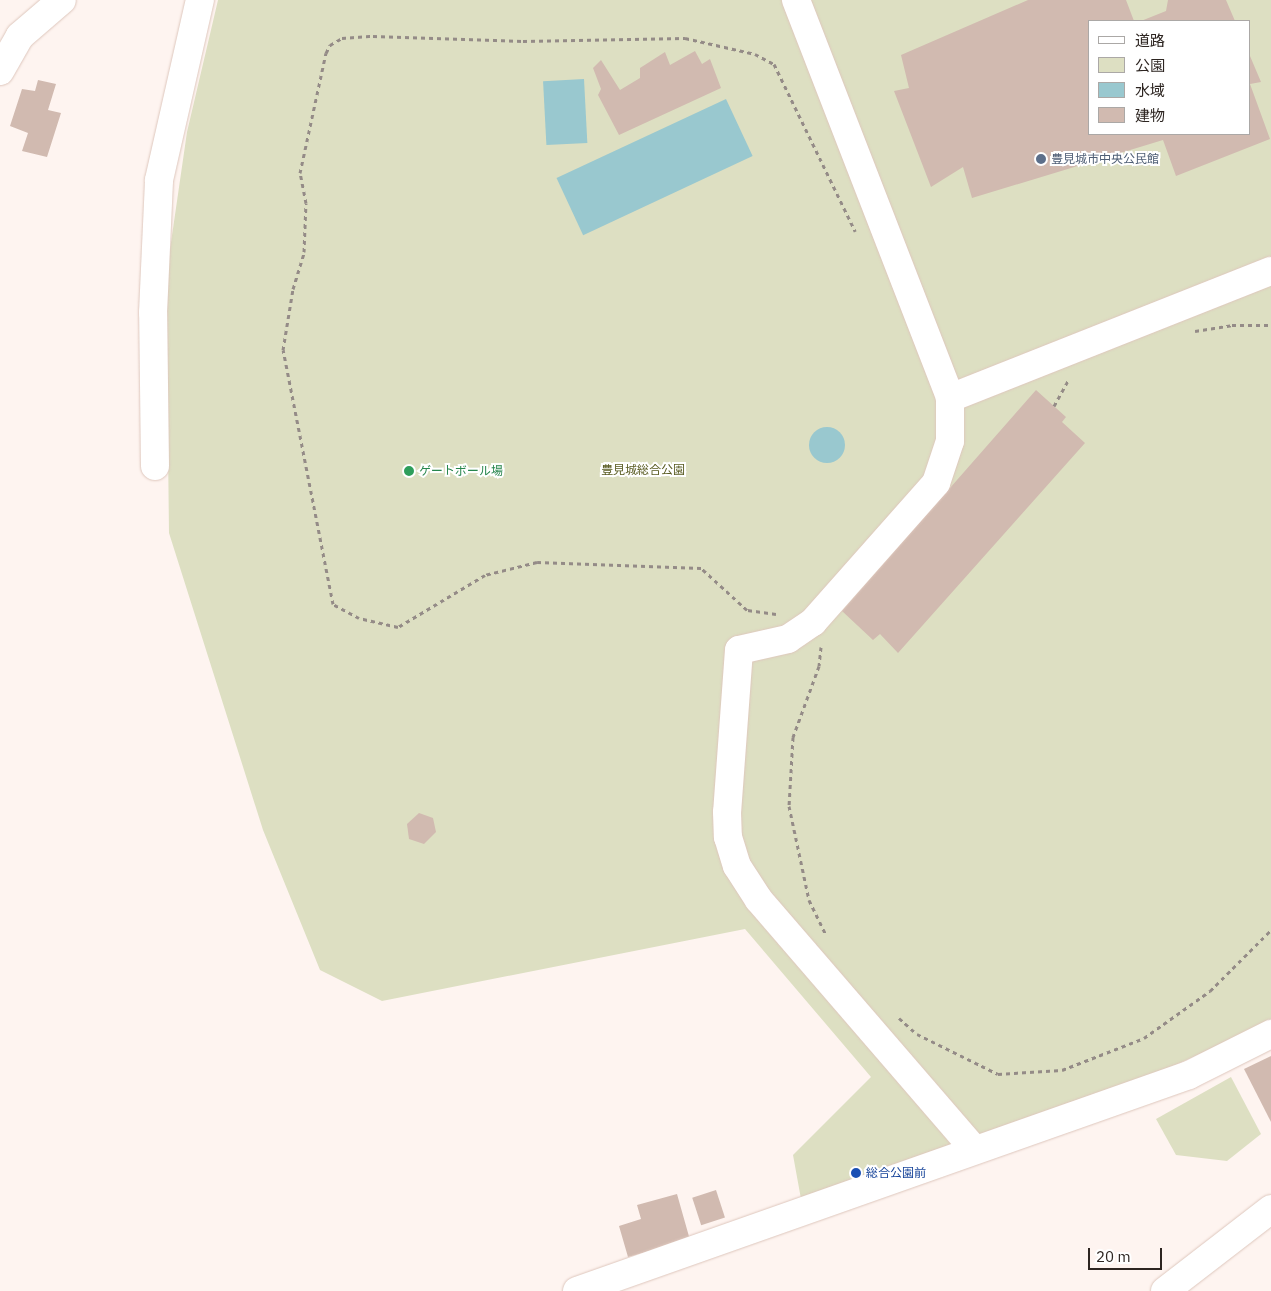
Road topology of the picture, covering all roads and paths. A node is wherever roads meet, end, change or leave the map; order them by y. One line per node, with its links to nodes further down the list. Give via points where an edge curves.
1 (62, 0): 4 (street, via 20,36)
2 (200, 0): 12 (street, via 159,188 153,313)
3 (796, 0): 10 (street)
4 (0, 71)
5 (856, 234): 14 (path, via 774,64 755,54 685,38 523,41 373,36 342,38 330,45 326,53 300,173 306,203 304,252 293,289 283,350 333,604 359,618 398,627 486,575 537,562 701,568 747,610)
6 (1271, 271): 10 (street)
7 (1271, 325): 8 (path, via 1232,325)
8 (1190, 332)
9 (1071, 375): 11 (path)
10 (950, 398): 13 (street, via 950,441 936,483)
11 (1054, 406)
12 (155, 466)
13 (824, 610): 16 (path, via 819,666 793,737 789,806 808,900); 19 (street, via 788,639 739,650 728,837 737,866 759,900)
14 (779, 614)
15 (1271, 930): 17 (path, via 1210,991 1144,1038 1062,1070 998,1074 917,1034)
16 (828, 938)
17 (894, 1015)
18 (1271, 1034): 19 (street, via 1188,1075)
19 (975, 1150): 21 (street)
20 (1271, 1209): 22 (street)
21 (577, 1291)
22 (1165, 1291)

